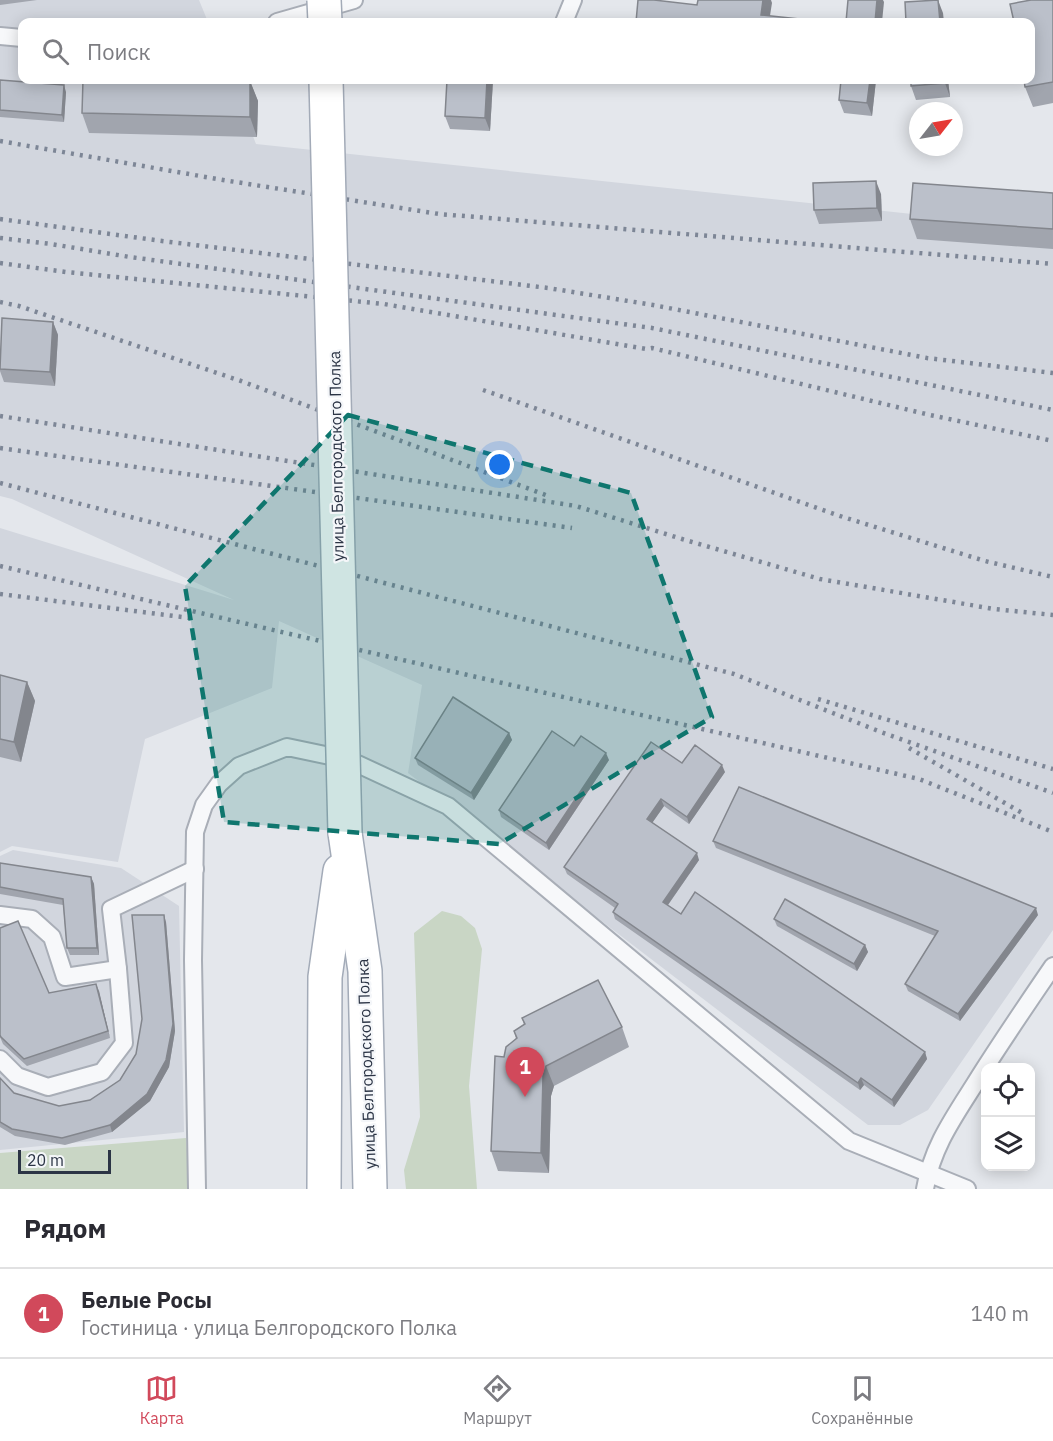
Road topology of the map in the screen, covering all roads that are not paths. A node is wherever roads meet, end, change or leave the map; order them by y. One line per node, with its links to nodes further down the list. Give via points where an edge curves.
1 (324, 0): 5 (main road, bridge)
2 (354, 0): 4 (lane)
3 (573, 0): 6 (lane)
4 (291, 18)
5 (325, 18)
6 (566, 18)
7 (0, 36): 8 (lane)
8 (18, 38)
9 (326, 84): 10 (main road, улица Белгородского Полка, bridge)
10 (345, 833): 18 (main road, улица Белгородского Полка, via 325,977); 19 (main road, улица Белгородского Полка, via 365,971)
11 (195, 869): 14 (lane, via 111,909); 16 (lane, via 195,832 204,805 239,766 287,747 349,760 448,806 849,1141); 17 (lane)
12 (0, 915): 14 (lane, via 32,919 52,937 66,977)
13 (1053, 966): 16 (lane, via 942,1137)
14 (118, 969): 15 (lane, via 124,1043 102,1072 48,1087 17,1076)
15 (0, 1059)
16 (926, 1181): 20 (lane)
17 (197, 1189)
18 (324, 1189)
19 (370, 1189)
20 (968, 1189)

